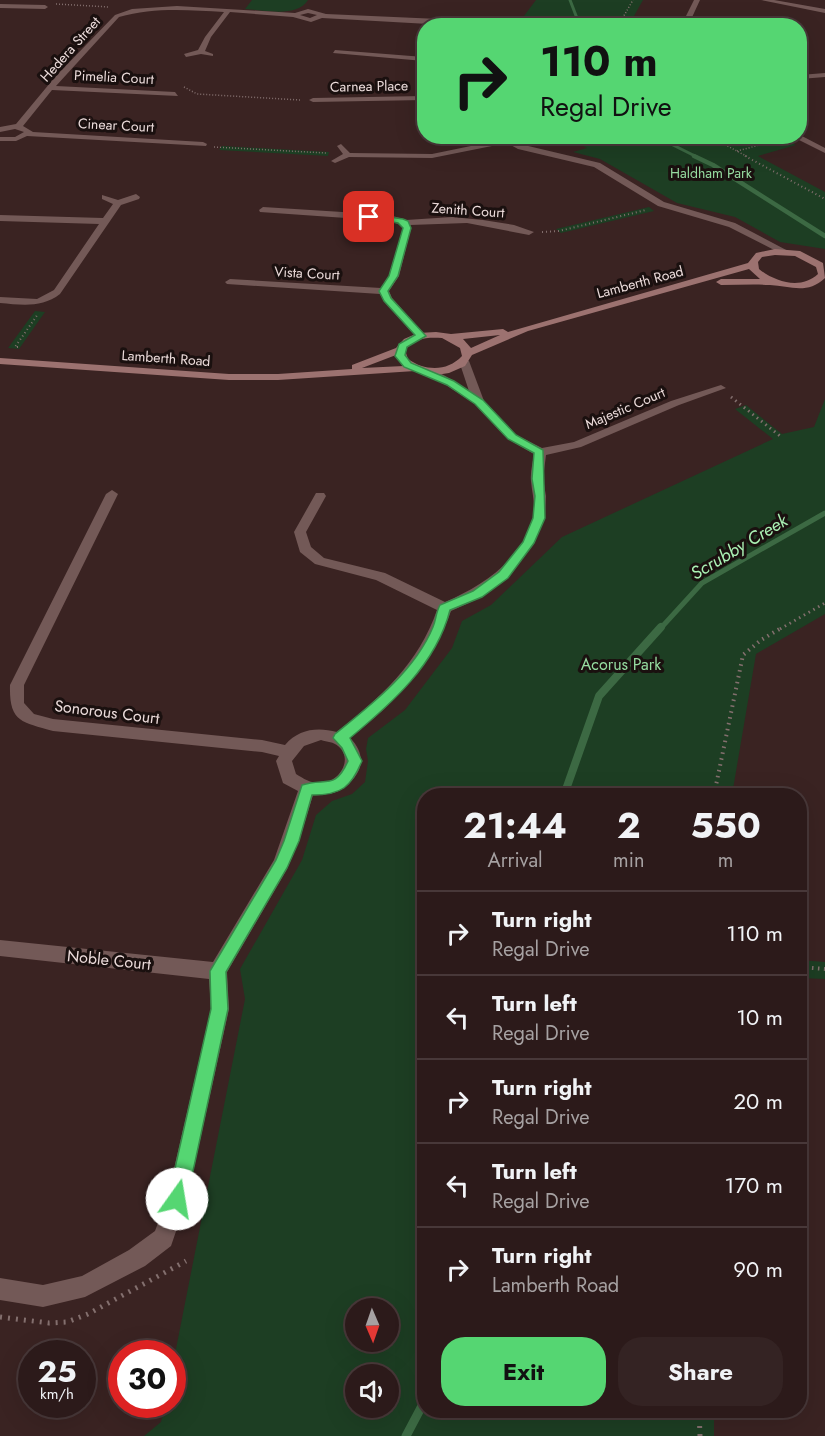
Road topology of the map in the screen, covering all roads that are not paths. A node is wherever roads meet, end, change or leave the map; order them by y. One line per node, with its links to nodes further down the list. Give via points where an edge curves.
1 (697, 0): 9 (street)
2 (764, 0): 6 (street)
3 (0, 6): 4 (street)
4 (45, 7)
5 (228, 11): 7 (street, Hedera Street); 12 (street); 18 (street, Hedera Street, via 157,7 124,12)
6 (825, 11)
7 (296, 15): 8 (street, Hedera Street, via 307,20); 8 (street, via 314,8)
8 (322, 16): 10 (street, Hedera Street)
9 (688, 18)
10 (417, 20)
11 (331, 51): 15 (street)
12 (201, 52): 13 (street); 14 (street)
13 (186, 55)
14 (211, 55)
15 (417, 58)
16 (825, 75): 17 (street)
17 (807, 76)
18 (51, 88): 19 (street, Pimelia Court); 22 (street, Hedera Street)
19 (175, 94)
20 (417, 98): 21 (street, Carnea Place, via 310,98)
21 (302, 105)
22 (18, 127): 23 (street); 24 (street, via 28,130)
23 (0, 130)
24 (28, 134): 27 (street, Cinear Court); 29 (street, Cinear Court)
25 (807, 138): 26 (street)
26 (814, 138)
27 (0, 139)
28 (807, 143): 33 (street)
29 (203, 144)
30 (482, 144): 34 (street, via 432,156)
31 (516, 144): 44 (street, via 597,165 661,204)
32 (341, 146): 34 (street)
33 (825, 151)
34 (348, 154): 35 (street)
35 (335, 161)
36 (105, 197): 38 (street)
37 (136, 197): 38 (street)
38 (118, 203): 41 (street)
39 (263, 210): 42 (street, Zenith Court, via 390,218)
40 (0, 218): 41 (street)
41 (105, 221): 54 (street, via 57,292 48,299 36,303)
42 (405, 223): 43 (street, Zenith Court, via 430,220 504,224); 53 (street, via 394,276)
43 (529, 232)
44 (745, 232): 45 (street); 48 (street, via 754,246)
45 (785, 252): 46 (street, Lamberth Road); 48 (street, Lamberth Road, via 766,253)
46 (797, 254): 47 (street, Lamberth Road); 49 (street, Lamberth Road, via 820,265)
47 (825, 257)
48 (753, 262): 51 (street, via 759,275); 52 (street, Lamberth Road)
49 (822, 277): 51 (street, Lamberth Road, via 806,285)
50 (230, 282): 53 (street, Vista Court)
51 (775, 282): 52 (street, Lamberth Road)
52 (694, 283): 55 (street, Lamberth Road)
53 (384, 291): 56 (street)
54 (0, 300)
55 (524, 329): 57 (street, Lamberth Road); 59 (street, Lamberth Road)
56 (421, 336): 57 (street, Lamberth Road); 58 (street, Lamberth Road, via 407,341)
57 (452, 337): 59 (street, via 460,342)
58 (400, 350): 61 (street, via 403,360); 62 (street, Lamberth Road)
59 (466, 357): 61 (street, Lamberth Road, via 447,370); 64 (street)
60 (0, 362): 62 (street, Lamberth Road, via 229,377)
61 (419, 369): 62 (street, Lamberth Road); 64 (street)
62 (330, 374)
63 (721, 388): 65 (street, Majestic Court, via 577,445)
64 (479, 402): 65 (street, via 512,437)
65 (540, 452): 68 (street, via 539,518 528,543 503,575 477,594)
66 (112, 494): 70 (street, Sonorous Court, via 17,686 17,705 29,718 53,725)
67 (320, 496): 68 (street, via 300,532 305,549 320,561 380,576)
68 (444, 608): 69 (street, via 440,627 426,652 390,697)
69 (340, 738): 70 (street, via 311,735); 71 (street, via 348,744 355,761 348,778 330,789)
70 (288, 752): 71 (street, via 285,770)
71 (307, 789): 73 (street, via 281,864)
72 (0, 948): 73 (street, Noble Court)
73 (218, 971): 74 (street, via 220,1009 177,1199 163,1238 137,1258 85,1286 43,1296)
74 (0, 1289)

